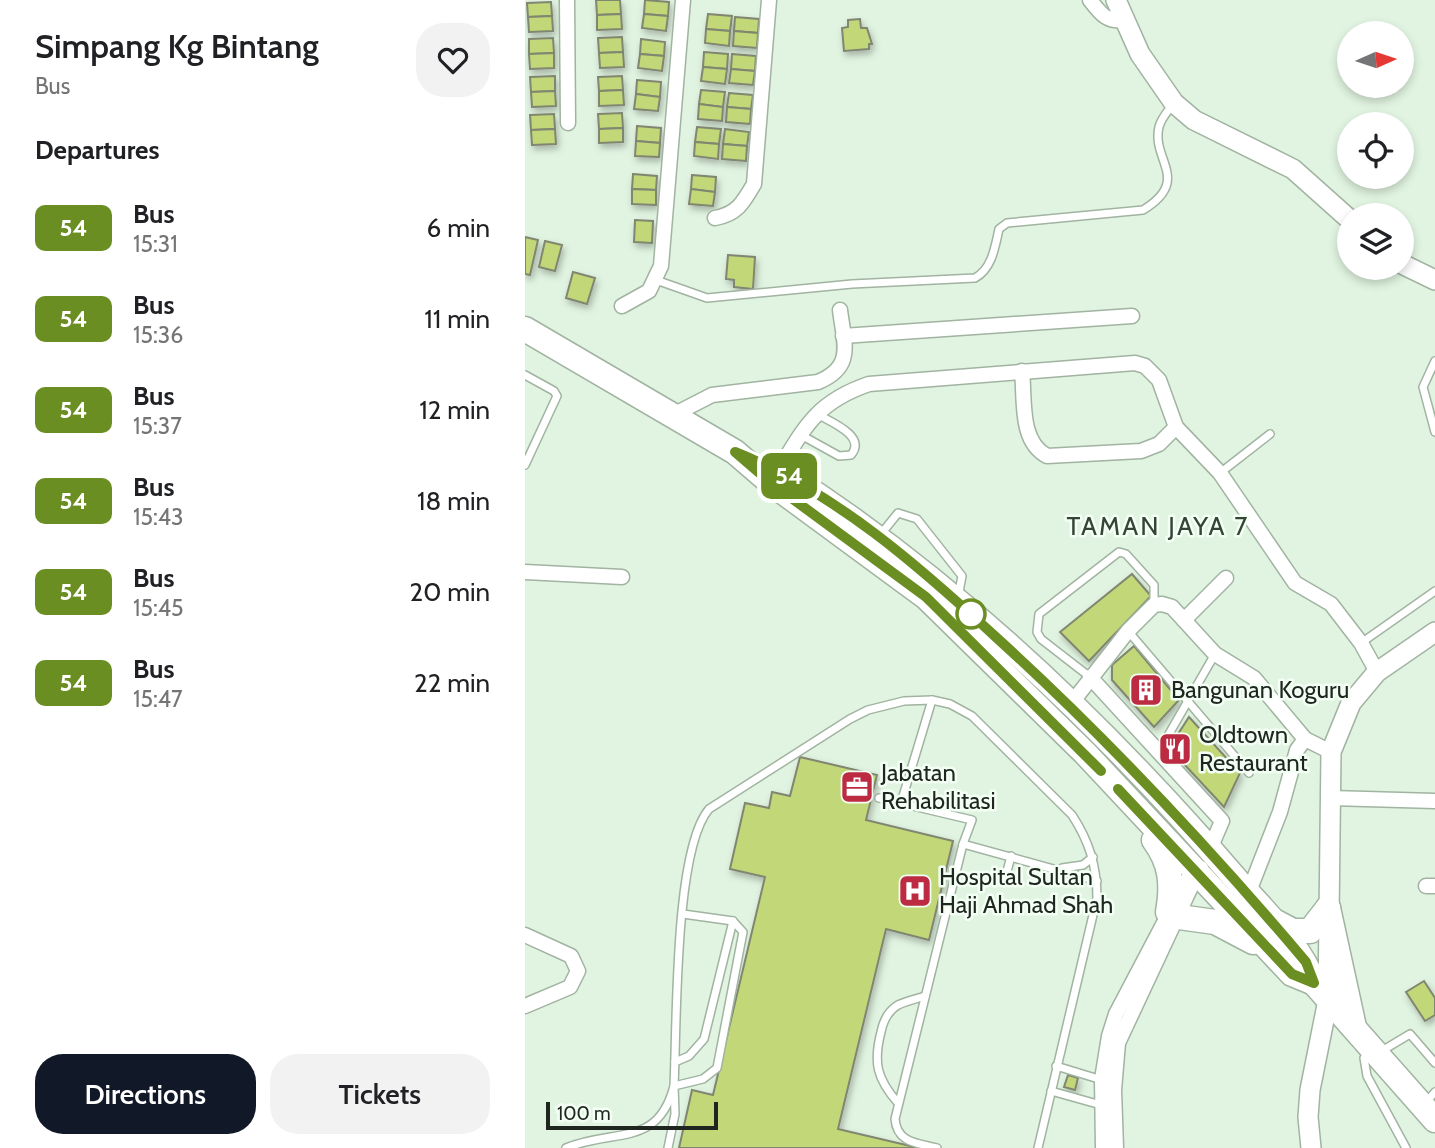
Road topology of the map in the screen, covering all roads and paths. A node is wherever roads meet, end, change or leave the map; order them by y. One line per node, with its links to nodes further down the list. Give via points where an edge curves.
1 (567, 0): 8 (street)
2 (683, 0): 12 (street, via 661,266)
3 (769, 0): 10 (street, via 754,184 740,209)
4 (1090, 0): 6 (street, via 1105,18)
5 (1115, 0): 6 (street)
6 (1124, 20): 7 (street, via 1140,54)
7 (1174, 103): 9 (street, via 1194,120 1293,169); 12 (lane, via 1159,127 1167,180 1155,202 1143,209 1007,223 999,229 984,273 975,278 706,298)
8 (568, 123)
9 (1337, 208)
10 (715, 218)
11 (1414, 270): 13 (street)
12 (656, 280): 14 (street, via 649,291)
13 (1435, 280)
14 (622, 306)
15 (840, 310): 17 (street)
16 (1132, 316): 17 (street)
17 (843, 336): 23 (street, via 842,367 832,377 712,395)
18 (528, 337): 23 (highway)
19 (1435, 362): 25 (lane, via 1423,387)
20 (1023, 371): 22 (street, via 869,384 845,393); 24 (street, via 1145,366 1159,380); 24 (street, via 1028,438 1047,456 1141,451 1159,444)
21 (525, 375): 28 (lane, via 557,397)
22 (817, 413): 27 (street); 27 (lane, via 849,433 855,450 839,456)
23 (675, 414): 30 (highway)
24 (1176, 427): 29 (street)
25 (1435, 432)
26 (1270, 434): 29 (lane)
27 (801, 435): 30 (street)
28 (525, 465)
29 (1220, 473): 41 (street, via 1295,583 1331,604)
30 (775, 476): 31 (highway); 52 (highway, via 926,597)
31 (878, 537): 36 (highway); 36 (lane, via 898,513 917,519 962,576)
32 (525, 572): 33 (street)
33 (622, 577)
34 (1226, 579): 38 (street)
35 (1435, 591): 41 (lane)
36 (957, 601): 47 (highway)
37 (1154, 605): 38 (street, via 1172,607); 39 (street); 44 (lane, via 1154,585 1119,552 1039,614 1041,639)
38 (1184, 620): 42 (street)
39 (1128, 631): 44 (street); 46 (lane)
40 (1435, 632): 43 (street)
41 (1361, 643): 43 (street)
42 (1215, 654): 46 (lane); 48 (street, via 1254,678)
43 (1377, 672): 49 (street, via 1351,703)
44 (1090, 677): 47 (street); 50 (street)
45 (932, 700): 56 (lane); 60 (lane, via 972,716 1072,815); 67 (lane, via 868,710 709,809 700,819 686,866)
46 (1188, 702): 50 (lane); 51 (lane)
47 (1070, 705): 58 (highway)
48 (1305, 739): 49 (street); 65 (street, via 1297,750 1280,812)
49 (1331, 752): 54 (street)
50 (1157, 754): 58 (street, via 1222,821)
51 (1249, 773)
52 (1118, 789): 62 (highway); 68 (highway, via 1168,863)
53 (879, 798): 56 (lane)
54 (1331, 798): 55 (street); 66 (street)
55 (1435, 801)
56 (901, 803): 57 (lane, via 972,820)
57 (963, 844): 59 (lane); 74 (lane)
58 (1212, 851): 62 (street); 65 (highway)
59 (1011, 856): 61 (lane); 63 (lane)
60 (1093, 857): 61 (lane, via 1083,865); 64 (lane)
61 (1058, 868): 64 (lane)
62 (1198, 872): 68 (street); 72 (highway)
63 (1005, 879)
64 (1097, 881): 80 (lane, via 1093,918)
65 (1248, 894): 69 (highway)
66 (1328, 908): 69 (highway, via 1316,926 1301,933); 73 (street); 76 (highway)
67 (683, 914): 70 (lane); 78 (lane)
68 (1174, 914): 72 (highway, via 1215,922); 81 (street, via 1116,1014); 83 (street, via 1118,1043)
69 (1268, 917): 73 (highway, via 1306,962)
70 (733, 921): 78 (lane, via 704,1039 689,1056); 82 (lane, via 743,932 717,1068 703,1079)
71 (525, 935): 75 (street, via 572,956 578,971 562,992)
72 (1277, 957): 73 (highway, via 1292,974)
73 (1321, 991): 76 (highway); 95 (street, via 1308,1117)
74 (925, 996): 85 (lane); 85 (lane, via 897,1005 877,1044 875,1067)
75 (525, 1006)
76 (1355, 1031): 77 (highway)
77 (1373, 1052): 79 (lane, via 1410,1034); 87 (highway); 96 (lane, via 1364,1058 1367,1076)
78 (675, 1062): 82 (lane)
79 (1435, 1063)
80 (1056, 1066): 81 (lane); 84 (lane)
81 (1102, 1079): 83 (lane); 86 (street)
82 (674, 1086): 88 (lane, via 664,1118 652,1130); 90 (lane, via 675,1114)
83 (1114, 1090): 86 (lane); 94 (street)
84 (1051, 1091): 86 (lane); 92 (lane)
85 (898, 1103): 91 (lane, via 898,1134)
86 (1101, 1105): 93 (street)
87 (1431, 1106)
88 (620, 1145): 89 (lane, via 586,1142)
89 (566, 1148)
90 (668, 1148)
91 (937, 1148)
92 (1038, 1148)
93 (1103, 1148)
94 (1116, 1148)
95 (1311, 1148)
96 (1406, 1148)

